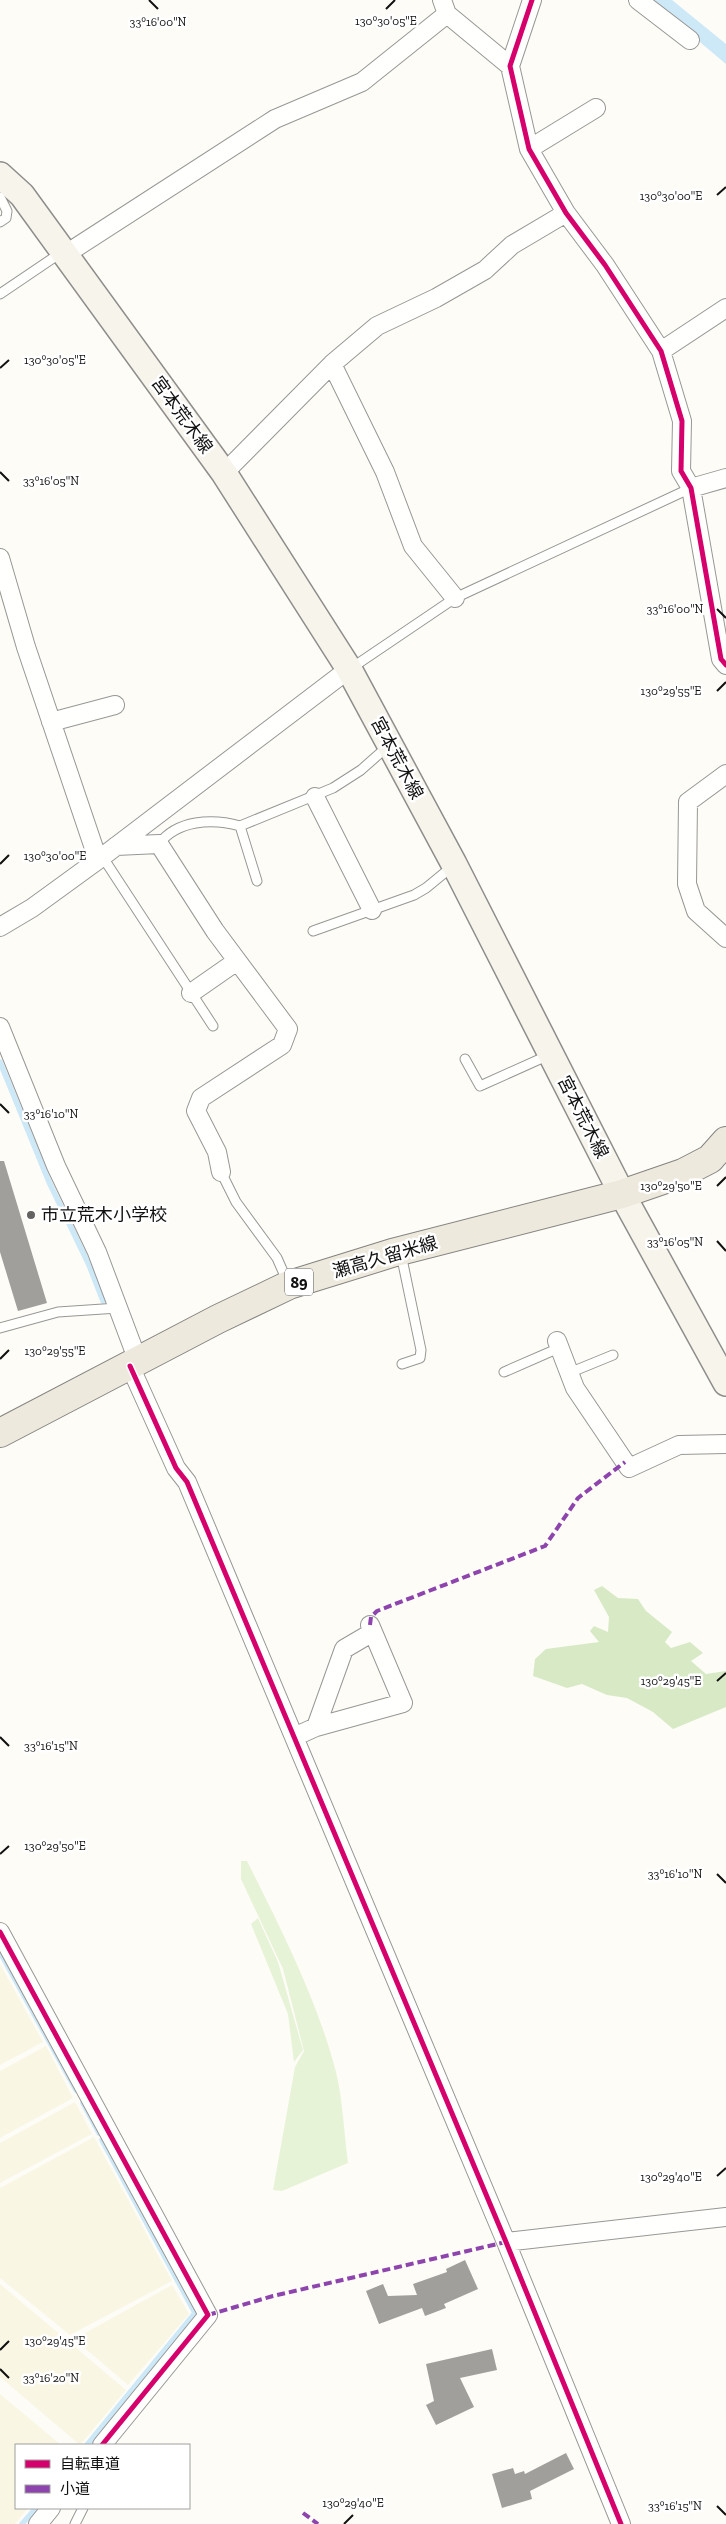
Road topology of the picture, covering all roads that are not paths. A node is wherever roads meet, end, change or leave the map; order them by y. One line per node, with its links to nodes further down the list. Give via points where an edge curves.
1 (532, 0): 5 (street)
2 (638, 0): 4 (street)
3 (445, 7): 5 (street); 12 (street, via 362,82 275,119)
4 (690, 40)
5 (510, 66): 7 (street)
6 (596, 108): 7 (street)
7 (529, 149): 10 (street)
8 (0, 175): 12 (main road, 宮本荒木線, via 22,196)
9 (0, 197): 11 (lane, via 6,218)
10 (566, 214): 15 (street, via 606,265); 16 (street, via 512,246 485,270 377,326)
11 (0, 222)
12 (65, 253): 13 (lane); 17 (main road, 宮本荒木線)
13 (0, 294)
14 (726, 308): 15 (street)
15 (661, 351): 19 (street, via 682,421 681,471)
16 (332, 364): 17 (street); 21 (street, via 385,472 413,546)
17 (224, 473): 23 (main road, 宮本荒木線)
18 (726, 478): 19 (street)
19 (691, 488): 21 (lane); 22 (street, via 721,658)
20 (0, 558): 25 (street)
21 (455, 598): 23 (lane)
22 (726, 665)
23 (350, 669): 26 (main road, 宮本荒木線); 31 (street)
24 (115, 705): 25 (street)
25 (51, 722): 31 (street)
26 (390, 744): 28 (lane, via 361,770); 32 (main road, 宮本荒木線)
27 (726, 774): 37 (street, via 688,802 687,884 696,911)
28 (315, 796): 29 (lane); 34 (street)
29 (240, 826): 30 (lane, via 191,822 166,835); 33 (lane)
30 (158, 844): 31 (street); 38 (street)
31 (105, 854): 35 (street, via 32,908); 39 (lane)
32 (454, 864): 34 (lane, via 414,895); 42 (main road, 宮本荒木線)
33 (257, 881)
34 (372, 910): 36 (lane)
35 (0, 927)
36 (313, 931)
37 (726, 938)
38 (237, 961): 39 (street); 45 (street, via 288,1029 282,1045 201,1098 196,1111 217,1152)
39 (192, 993): 41 (lane)
40 (0, 1026): 49 (street)
41 (213, 1026)
42 (551, 1054): 43 (lane, via 480,1086); 46 (main road, 宮本荒木線)
43 (466, 1059)
44 (726, 1141): 46 (main road, 瀬高久留米線 / 89, via 710,1159 683,1173)
45 (221, 1172): 48 (lane, via 236,1202 277,1258)
46 (622, 1194): 47 (main road, 瀬高久留米線 / 89); 57 (main road, 宮本荒木線)
47 (401, 1250): 48 (main road, 瀬高久留米線 / 89); 54 (lane, via 421,1350 420,1358)
48 (289, 1285): 53 (main road, 瀬高久留米線 / 89, via 218,1318)
49 (118, 1308): 50 (lane, via 58,1312); 53 (street)
50 (0, 1328)
51 (558, 1345): 55 (lane); 56 (street)
52 (613, 1355): 56 (lane)
53 (134, 1364): 58 (main road, 瀬高久留米線 / 89); 61 (street)
54 (402, 1364)
55 (504, 1372)
56 (569, 1373): 59 (street, via 575,1388 629,1468 679,1445)
57 (726, 1383)
58 (0, 1433)
59 (726, 1444)
60 (316, 1727): 60 (street, via 403,1703 371,1628 344,1649); 61 (street)
61 (294, 1737): 64 (street)
62 (0, 1932): 65 (street, via 208,2316)
63 (726, 2218): 64 (street)
64 (506, 2242): 70 (street)
65 (103, 2444)
66 (50, 2509): 68 (street)
67 (83, 2509): 69 (lane)
68 (38, 2524)
69 (76, 2524)
70 (621, 2524)

